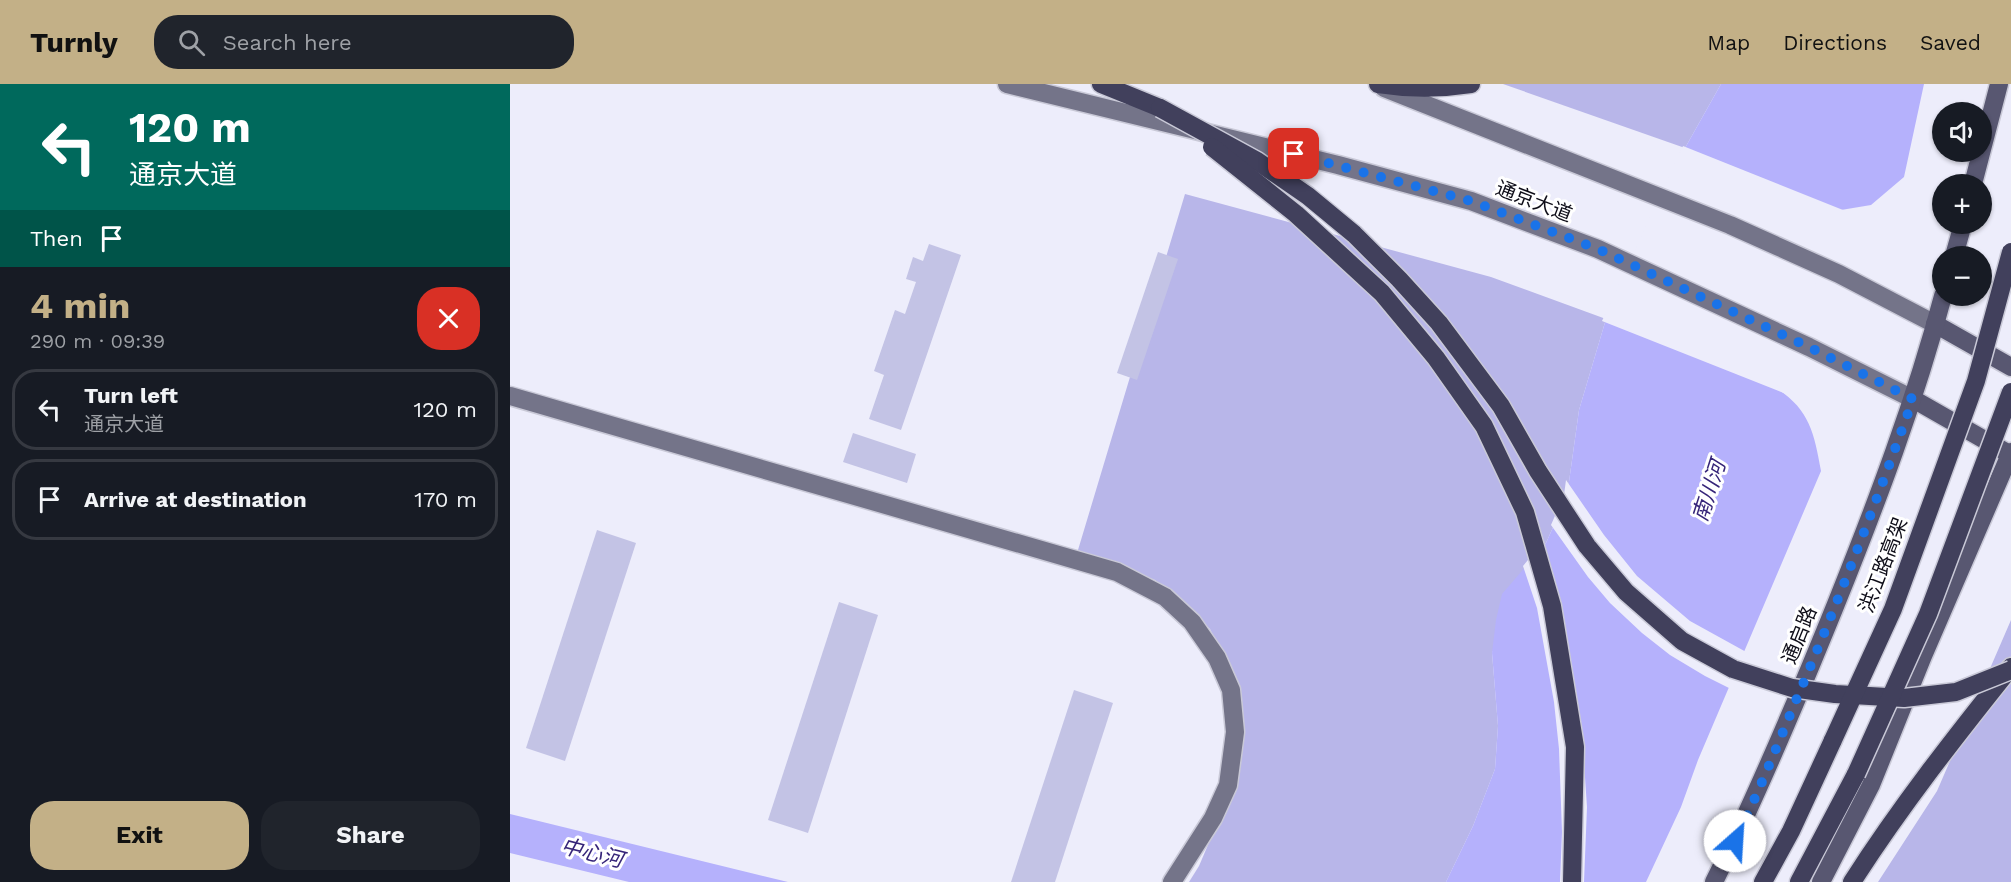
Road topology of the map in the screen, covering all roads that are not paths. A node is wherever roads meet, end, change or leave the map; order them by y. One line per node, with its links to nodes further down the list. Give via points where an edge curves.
1 (1007, 84): 14 (main road, 通京大道, via 1471,201 1598,249)
2 (1101, 84): 6 (highway)
3 (1376, 84): 4 (highway, via 1434,88); 10 (main road, via 1730,225 1839,274)
4 (1471, 84)
5 (1999, 84): 7 (main road)
6 (1160, 108): 16 (highway, bridge, via 1257,161 1308,196 1399,279 1439,323 1501,406 1587,546 1626,592 1682,641 1733,669 1792,688 1835,694 1904,698 1956,692); 18 (highway, bridge, via 1296,214 1382,293 1436,358 1484,426 1525,512 1552,606 1575,747)
7 (1976, 174)
8 (2011, 252): 20 (highway, 洪江路高架, bridge, via 1976,381 1893,609 1791,831)
9 (1940, 306): 10 (main road, 通启路)
10 (1935, 324): 11 (main road); 14 (main road, 通启路)
11 (2011, 368)
12 (2011, 392): 21 (highway, bridge, via 1928,614 1856,774)
13 (510, 396): 17 (main road, via 1117,572 1165,597 1192,622 1217,658 1231,690 1235,732 1228,784 1213,818)
14 (1913, 399): 15 (main road, 通京大道); 19 (main road, 通启路, via 1812,663 1755,800)
15 (2011, 454): 22 (main road, via 1871,785)
16 (2011, 669): 23 (highway, via 1949,745)
17 (1172, 882)
18 (1572, 882)
19 (1714, 882)
20 (1763, 882)
21 (1799, 882)
22 (1821, 882)
23 (1852, 882)

